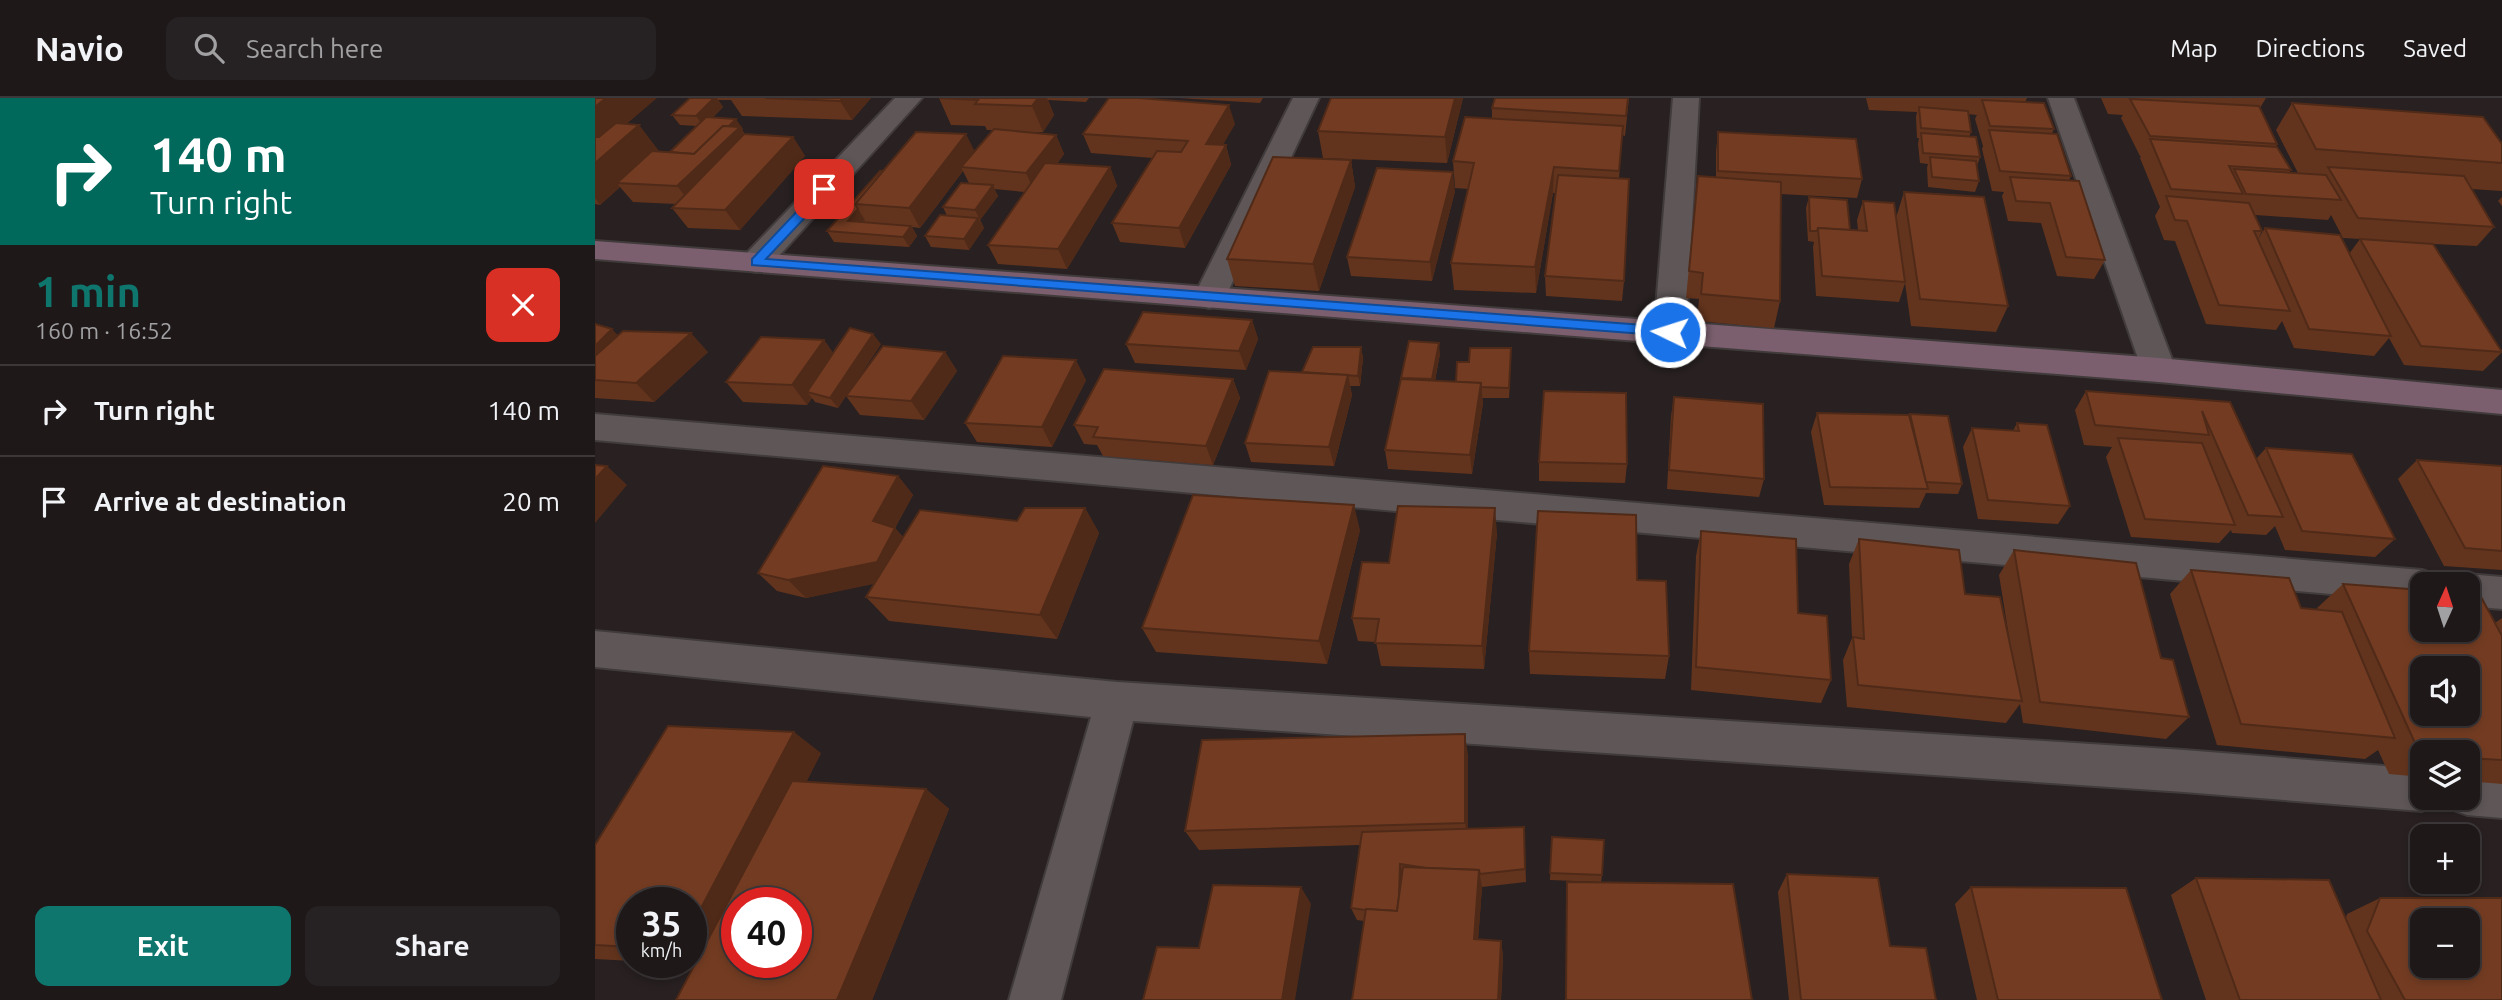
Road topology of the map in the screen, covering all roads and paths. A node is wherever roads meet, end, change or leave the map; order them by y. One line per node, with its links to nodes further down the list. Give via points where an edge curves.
1 (909, 98): 6 (street)
2 (1306, 98): 7 (street)
3 (1686, 98): 8 (street)
4 (2061, 98): 9 (street)
5 (595, 250): 6 (street)
6 (756, 262): 7 (street)
7 (1209, 298): 8 (street)
8 (1670, 332): 9 (street)
9 (2159, 370): 10 (street)
10 (2502, 402)
11 (595, 427): 12 (street)
12 (2410, 585)
13 (2480, 591): 14 (street)
14 (2502, 593)
15 (595, 649): 16 (street)
16 (1117, 701): 17 (street); 20 (street)
17 (2410, 789)
18 (2480, 795): 19 (street)
19 (2502, 797)
20 (1035, 1000)

